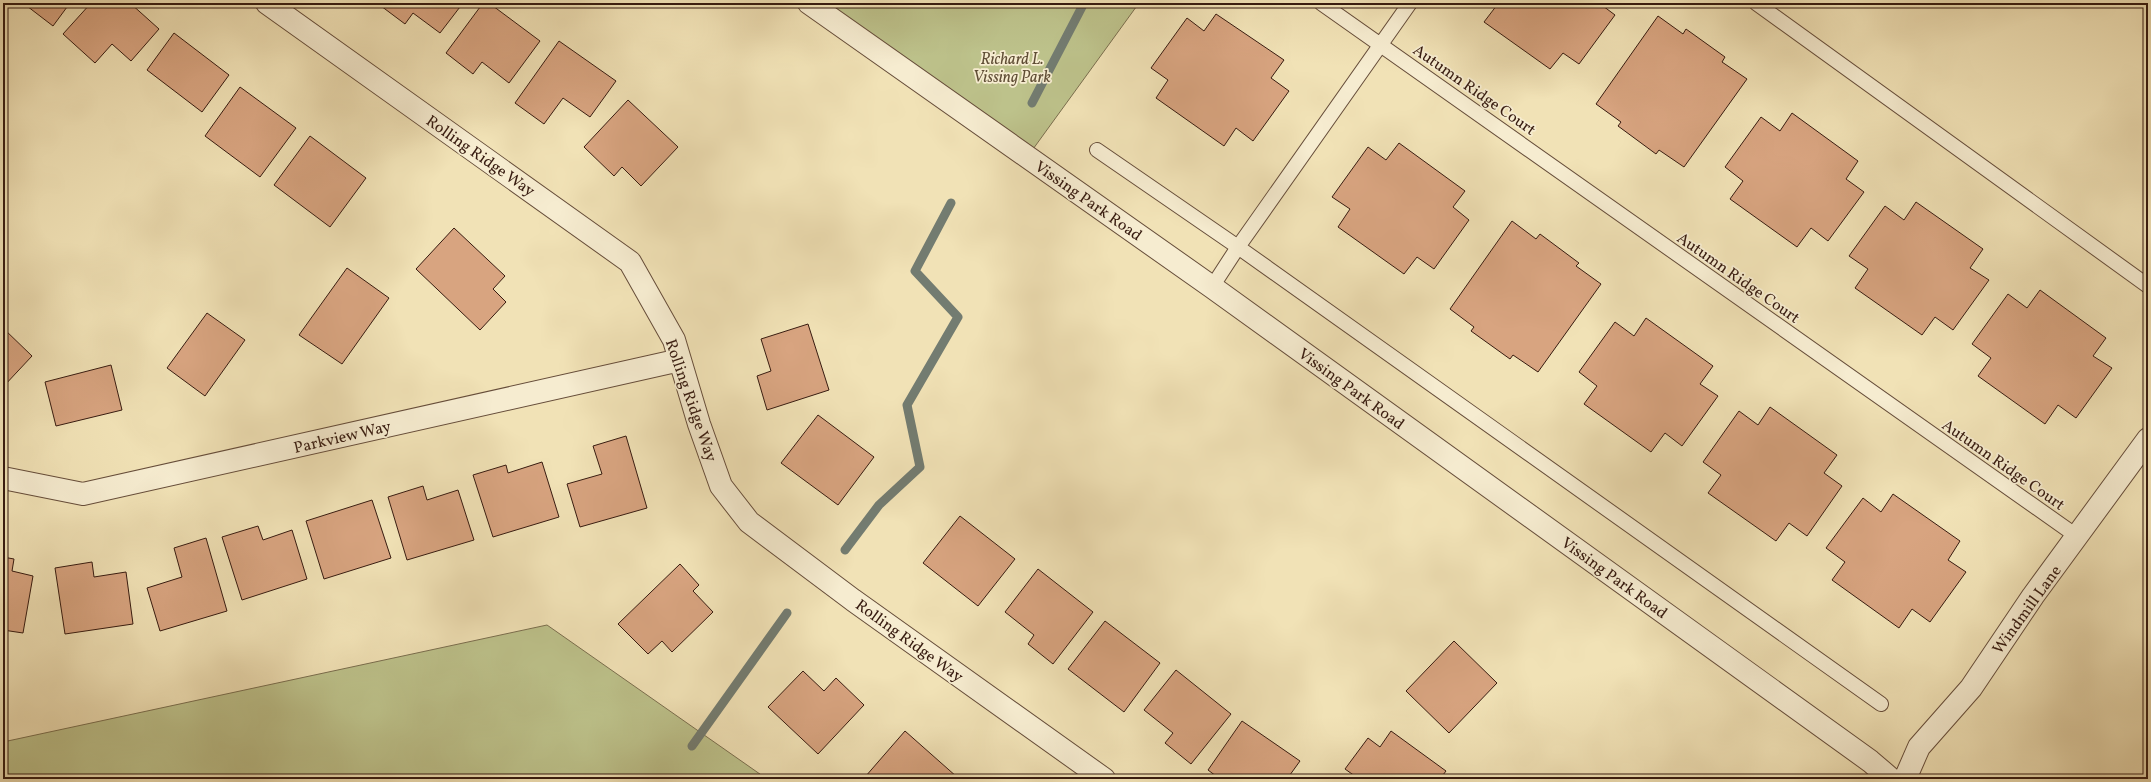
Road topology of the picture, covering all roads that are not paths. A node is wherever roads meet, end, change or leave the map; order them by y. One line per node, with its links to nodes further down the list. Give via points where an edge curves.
1 (267, 3): 11 (street, Rolling Ridge Way, via 630,262 674,340)
2 (809, 3): 10 (street, Vissing Park Road)
3 (1321, 3): 6 (lane, Autumn Ridge Court)
4 (1410, 3): 6 (lane)
5 (1756, 3): 9 (lane)
6 (1381, 44): 8 (lane); 14 (lane, Autumn Ridge Court)
7 (1097, 150): 8 (lane)
8 (1238, 247): 10 (lane); 15 (lane)
9 (2148, 286)
10 (1212, 287): 17 (street, Vissing Park Road, via 1870,761)
11 (680, 360): 13 (street, Parkview Way, via 83,494); 16 (street, Rolling Ridge Way, via 699,424 722,486 750,522 853,600)
12 (2148, 439): 14 (street, Windmill Lane)
13 (3, 478)
14 (2078, 537): 18 (street, Windmill Lane, via 2033,596 1971,688 1919,747)
15 (1881, 704)
16 (1104, 779)
17 (1891, 779)
18 (1905, 779)

